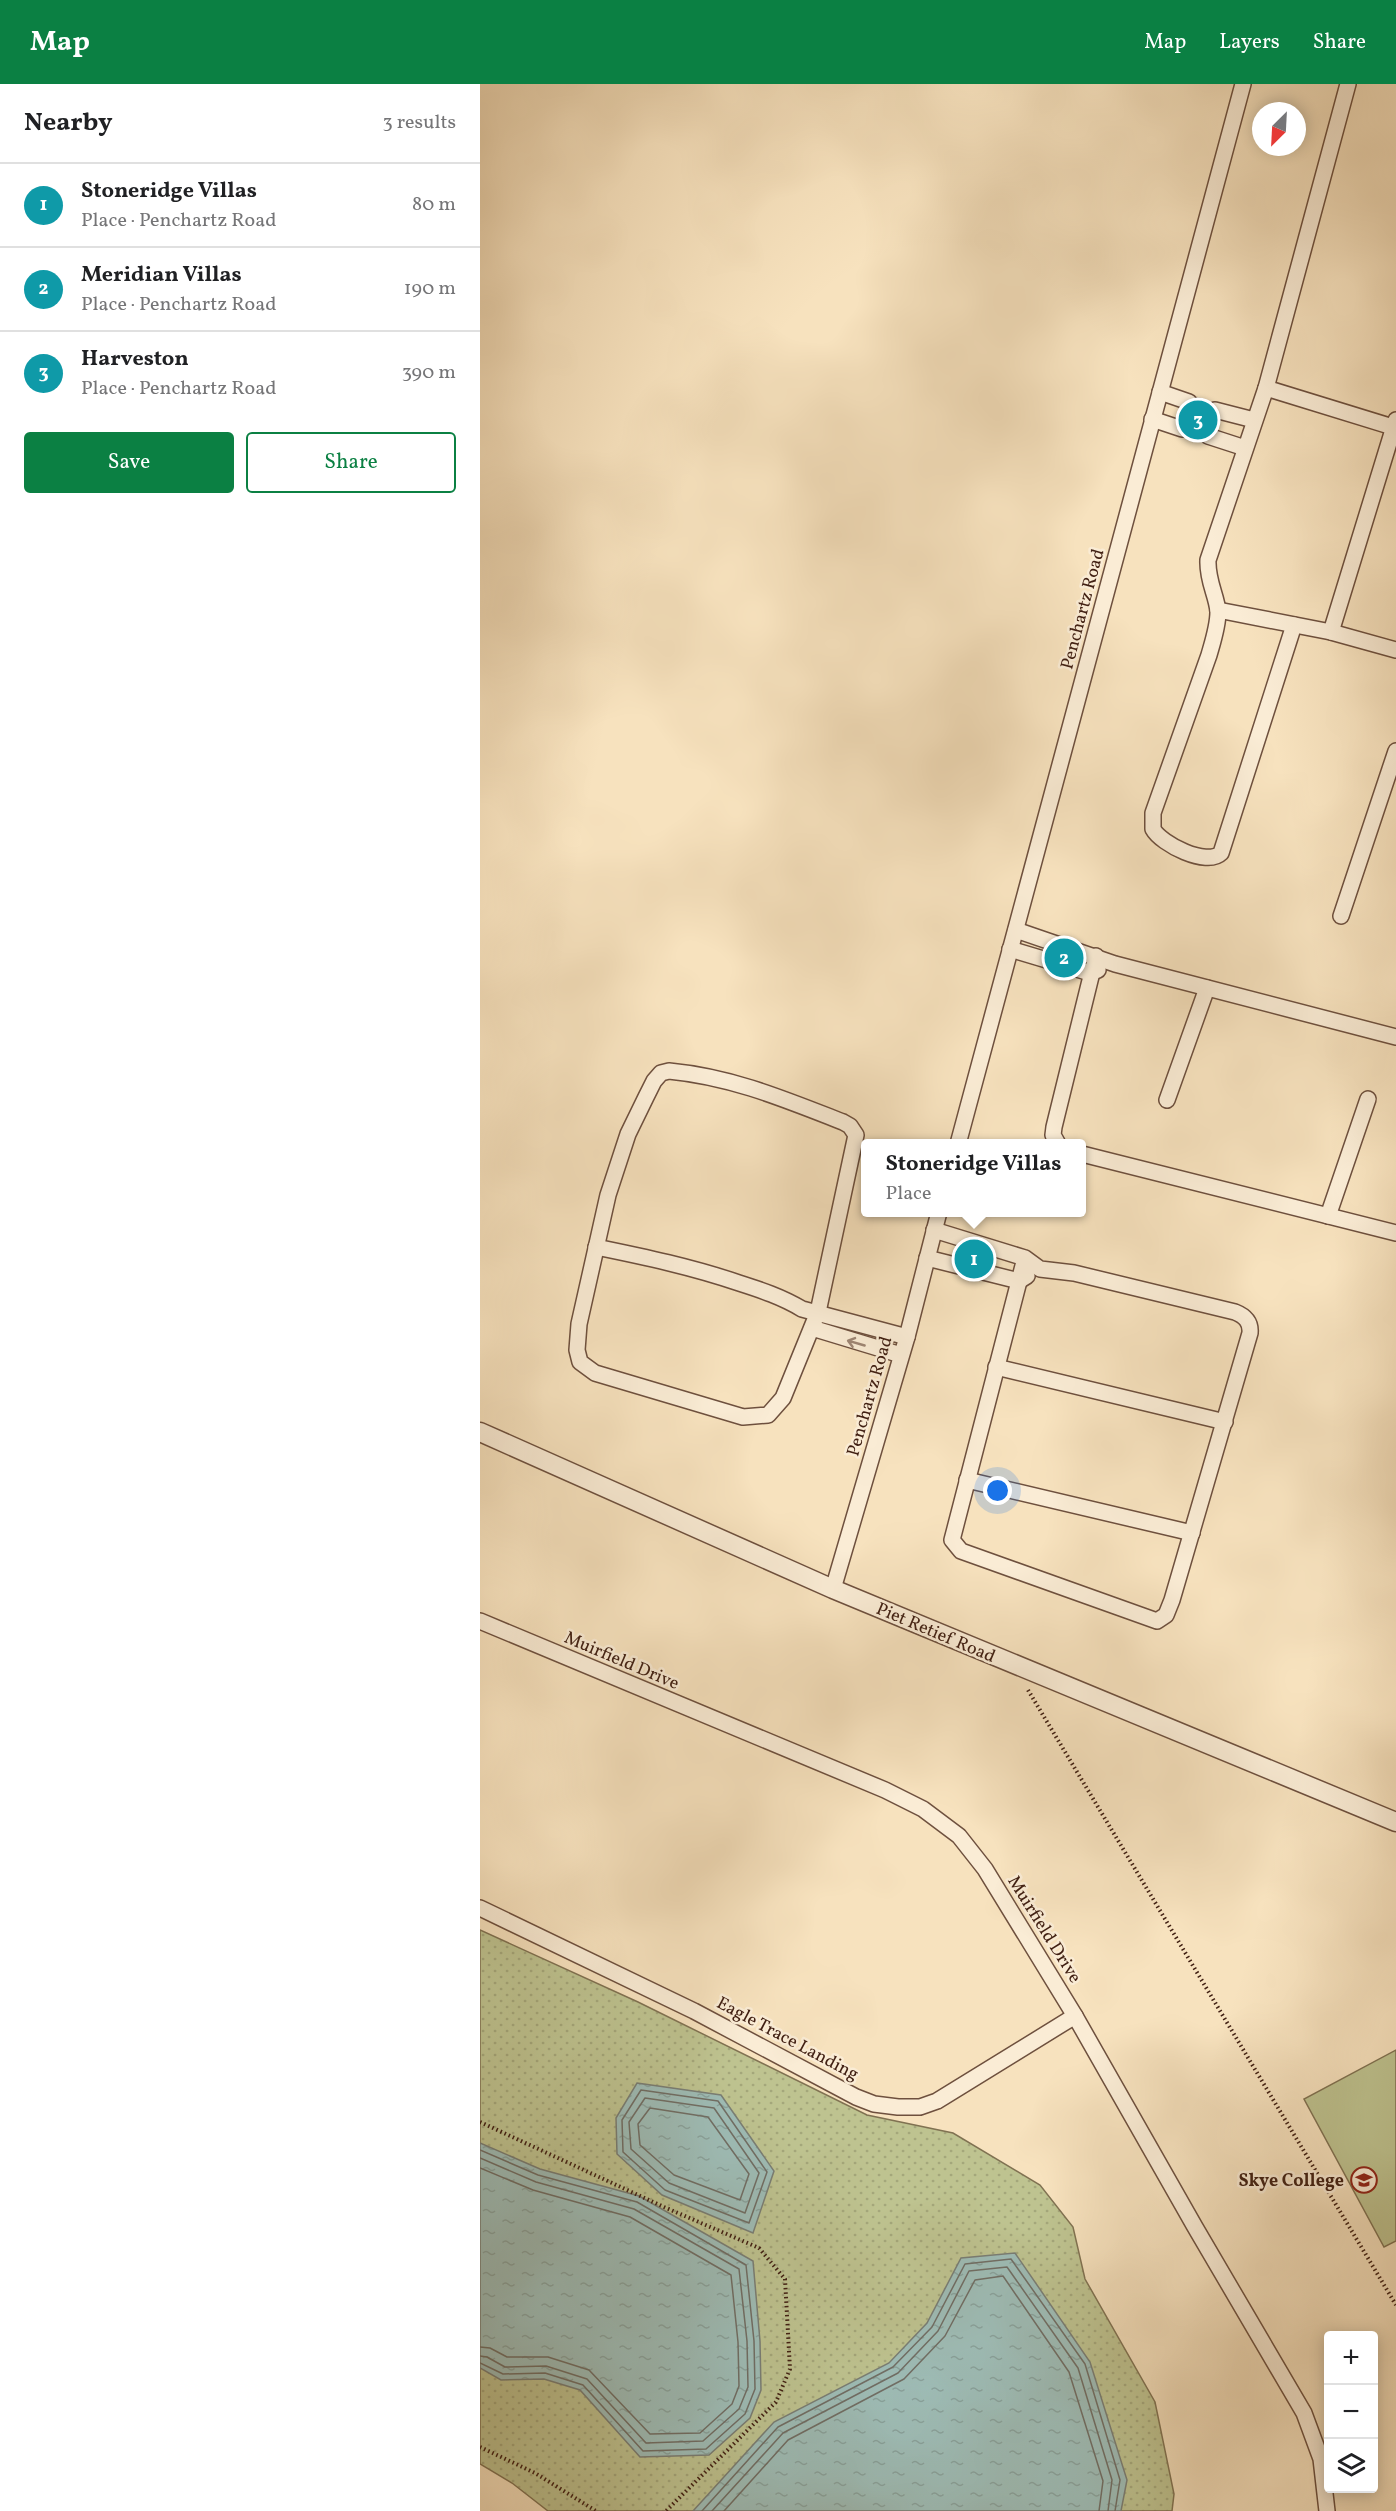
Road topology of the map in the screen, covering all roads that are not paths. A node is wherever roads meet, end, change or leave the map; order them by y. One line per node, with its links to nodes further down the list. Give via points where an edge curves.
1 (1243, 84): 4 (street, Penchartz Road)
2 (1348, 84): 3 (street)
3 (1266, 388): 8 (street); 9 (street)
4 (1160, 392): 5 (street); 7 (street, Penchartz Road)
5 (1189, 402)
6 (1215, 410): 8 (street)
7 (1152, 419): 10 (street); 19 (street, Penchartz Road)
8 (1254, 420): 12 (street)
9 (1395, 425): 15 (street)
10 (1182, 429)
11 (1208, 436): 12 (street)
12 (1245, 448): 13 (street, via 1208,560)
13 (1218, 610): 14 (street); 14 (street, via 1209,655 1152,820 1156,835 1164,843 1206,859 1217,858 1224,848)
14 (1294, 625): 15 (street)
15 (1331, 632): 16 (street)
16 (1396, 650)
17 (1396, 751): 18 (street)
18 (1341, 916)
19 (1016, 930): 20 (street, Penchartz Road); 21 (street)
20 (1010, 949): 23 (street); 28 (street, Penchartz Road)
21 (1096, 956): 22 (street); 23 (street)
22 (1115, 964): 23 (street); 24 (street)
23 (1090, 974): 29 (street, via 1054,1127)
24 (1207, 988): 25 (street); 27 (street)
25 (1396, 1037)
26 (1368, 1099): 31 (street)
27 (1167, 1100)
28 (959, 1139)
29 (1056, 1139)
30 (1086, 1155): 31 (street)
31 (1328, 1216): 34 (street)
32 (938, 1217): 33 (street, Penchartz Road)
33 (934, 1230): 36 (street, Penchartz Road); 37 (street)
34 (1396, 1233)
35 (596, 1247): 40 (street, via 688,1266 788,1300); 41 (street, via 628,1134 654,1081 669,1071 729,1080 843,1122 855,1135); 42 (street, via 577,1350 580,1362 595,1373 743,1417 768,1415 783,1398)
36 (927, 1258): 39 (street); 43 (street, Penchartz Road)
37 (1025, 1258): 38 (street); 39 (street)
38 (1040, 1269): 39 (street); 46 (street, via 1088,1276 1242,1315 1250,1324 1251,1333)
39 (1019, 1281): 45 (street)
40 (802, 1309): 41 (street); 42 (street)
41 (818, 1312): 42 (street); 43 (street)
42 (812, 1328): 44 (street, one-way to 42)
43 (907, 1337): 44 (street, Penchartz Road)
44 (901, 1355): 50 (street, Penchartz Road)
45 (996, 1367): 46 (street); 48 (street)
46 (1225, 1422): 49 (street)
47 (480, 1432): 50 (street, Piet Retief Road)
48 (967, 1480): 49 (street); 49 (street, via 952,1540 957,1548 1150,1620 1162,1619 1169,1609)
49 (1192, 1533)
50 (833, 1589): 52 (street, Piet Retief Road)
51 (480, 1621): 54 (street, Muirfield Drive, via 885,1790 939,1819 959,1836 985,1869)
52 (1396, 1822)
53 (480, 1908): 54 (street, Eagle Trace Landing, via 694,2011 874,2104 920,2107 937,2101)
54 (1075, 2016): 55 (street, Muirfield Drive, via 1304,2413 1321,2459)
55 (1327, 2511)

